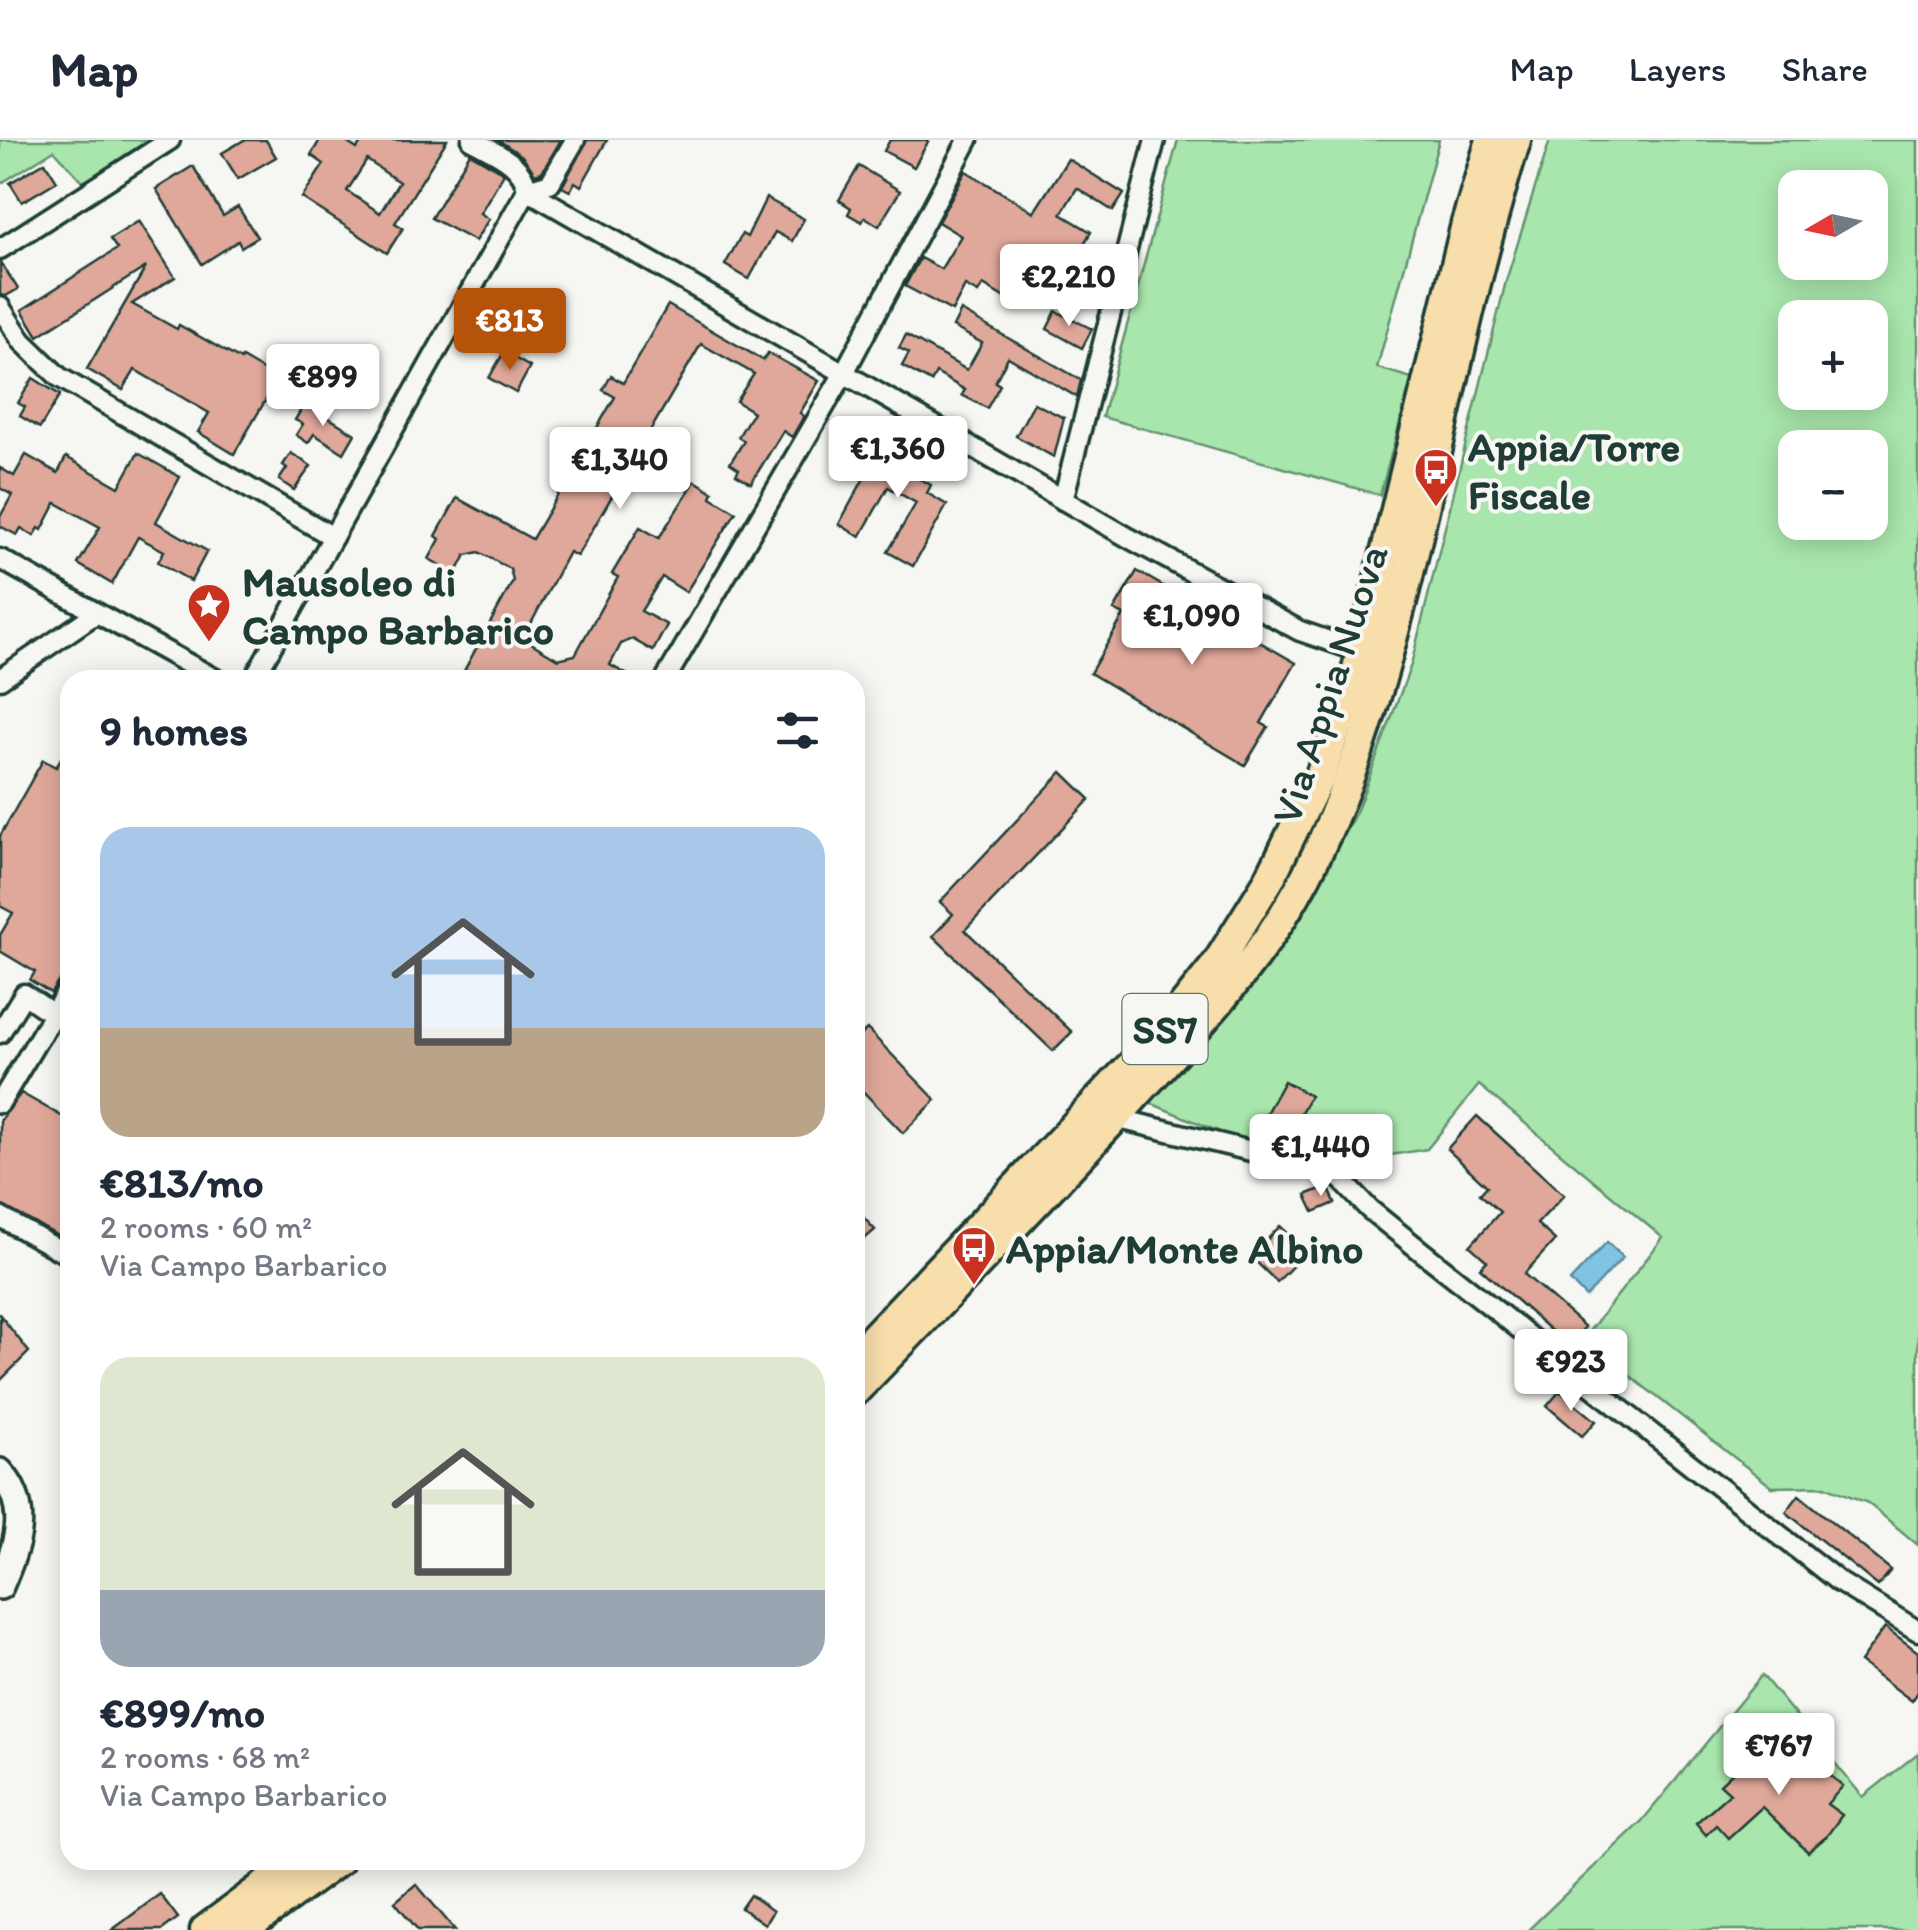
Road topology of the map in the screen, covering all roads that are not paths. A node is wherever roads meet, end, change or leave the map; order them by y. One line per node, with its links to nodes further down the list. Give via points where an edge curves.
1 (170, 140): 9 (street)
2 (472, 140): 8 (street, via 518,170)
3 (575, 140): 8 (street, via 550,183)
4 (968, 140): 11 (street)
5 (1156, 140): 12 (street)
6 (1491, 140): 16 (main road, Via Appia Nuova / SS7, via 1466,224)
7 (1516, 140): 16 (main road, Via Appia Nuova / SS7)
8 (527, 190): 11 (street); 13 (street)
9 (0, 249)
10 (0, 307): 13 (street, via 22,341 60,376)
11 (844, 373): 12 (street); 19 (street)
12 (1063, 500): 16 (street, via 1300,631)
13 (333, 537): 18 (street)
14 (0, 559): 15 (street)
15 (94, 614): 17 (street); 20 (street)
16 (1374, 656): 25 (main road, Via Appia Nuova / SS7, via 1339,800 1311,866 1240,979); 28 (main road, Via Appia Nuova / SS7, via 1304,812 1216,965 1160,1035)
17 (198, 670)
18 (259, 670)
19 (671, 670)
20 (0, 679)
21 (60, 1002): 22 (street)
22 (53, 1014): 23 (street, via 24,994); 24 (street)
23 (0, 1033)
24 (0, 1102)
25 (1115, 1118): 28 (main road, Via Appia Nuova / SS7); 31 (street, via 1332,1171 1421,1251 1839,1582)
26 (0, 1217): 27 (street)
27 (60, 1250)
28 (868, 1346)
29 (0, 1472): 30 (street, via 21,1515)
30 (0, 1586)
31 (1918, 1631)
32 (286, 1870): 34 (main road)
33 (325, 1870): 35 (main road)
34 (205, 1930)
35 (244, 1930)

